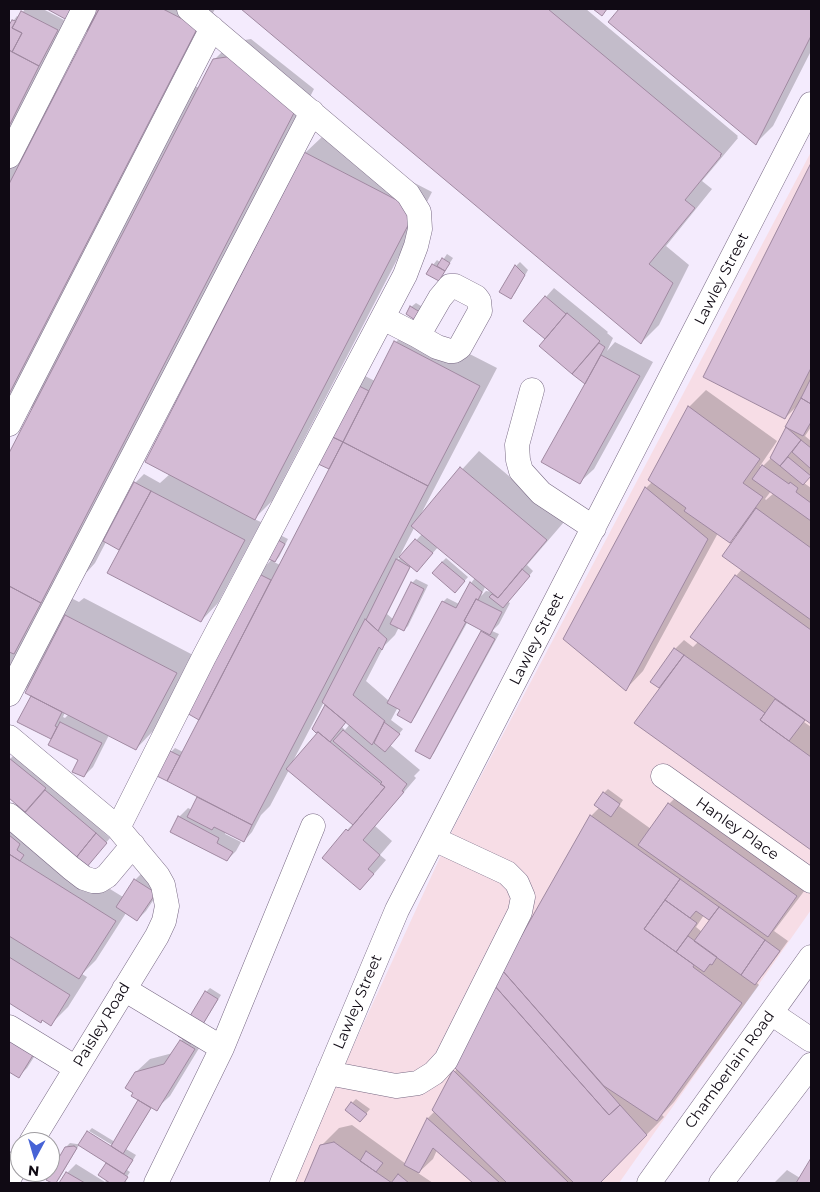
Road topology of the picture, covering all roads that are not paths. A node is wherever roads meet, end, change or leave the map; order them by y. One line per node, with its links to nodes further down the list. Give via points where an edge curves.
1 (84, 9): 6 (street)
2 (189, 9): 3 (street)
3 (212, 28): 5 (street); 10 (street)
4 (811, 104): 11 (street, Lawley Street)
5 (312, 112): 7 (street, via 408,194 419,212 416,246); 12 (street)
6 (9, 156)
7 (383, 318): 8 (street); 17 (street, via 213,640)
8 (418, 336)
9 (532, 390): 11 (street, via 517,445 521,472 540,493)
10 (9, 424)
11 (594, 528): 18 (street, Lawley Street)
12 (9, 694)
13 (9, 737): 17 (street)
14 (663, 776): 19 (street, Hanley Place)
15 (9, 815): 17 (street, via 71,868 93,881 107,876)
16 (313, 826): 25 (street)
17 (125, 837): 21 (street, Paisley Road, via 163,885 168,906 164,921)
18 (434, 839): 28 (street, Lawley Street, via 398,910); 28 (street, via 506,873 518,883 523,897 520,912 446,1060 434,1074 418,1083 396,1086)
19 (811, 881)
20 (811, 956): 22 (street, Chamberlain Road)
21 (124, 989): 25 (street); 27 (street, Paisley Road)
22 (771, 1013): 24 (street); 32 (street, Chamberlain Road)
23 (9, 1027): 27 (street)
24 (811, 1040)
25 (222, 1048): 30 (street)
26 (811, 1065): 33 (street)
27 (76, 1068): 29 (street, Paisley Road)
28 (328, 1073): 31 (street, Lawley Street)
29 (37, 1132)
30 (156, 1183)
31 (282, 1183)
32 (649, 1183)
33 (721, 1183)

